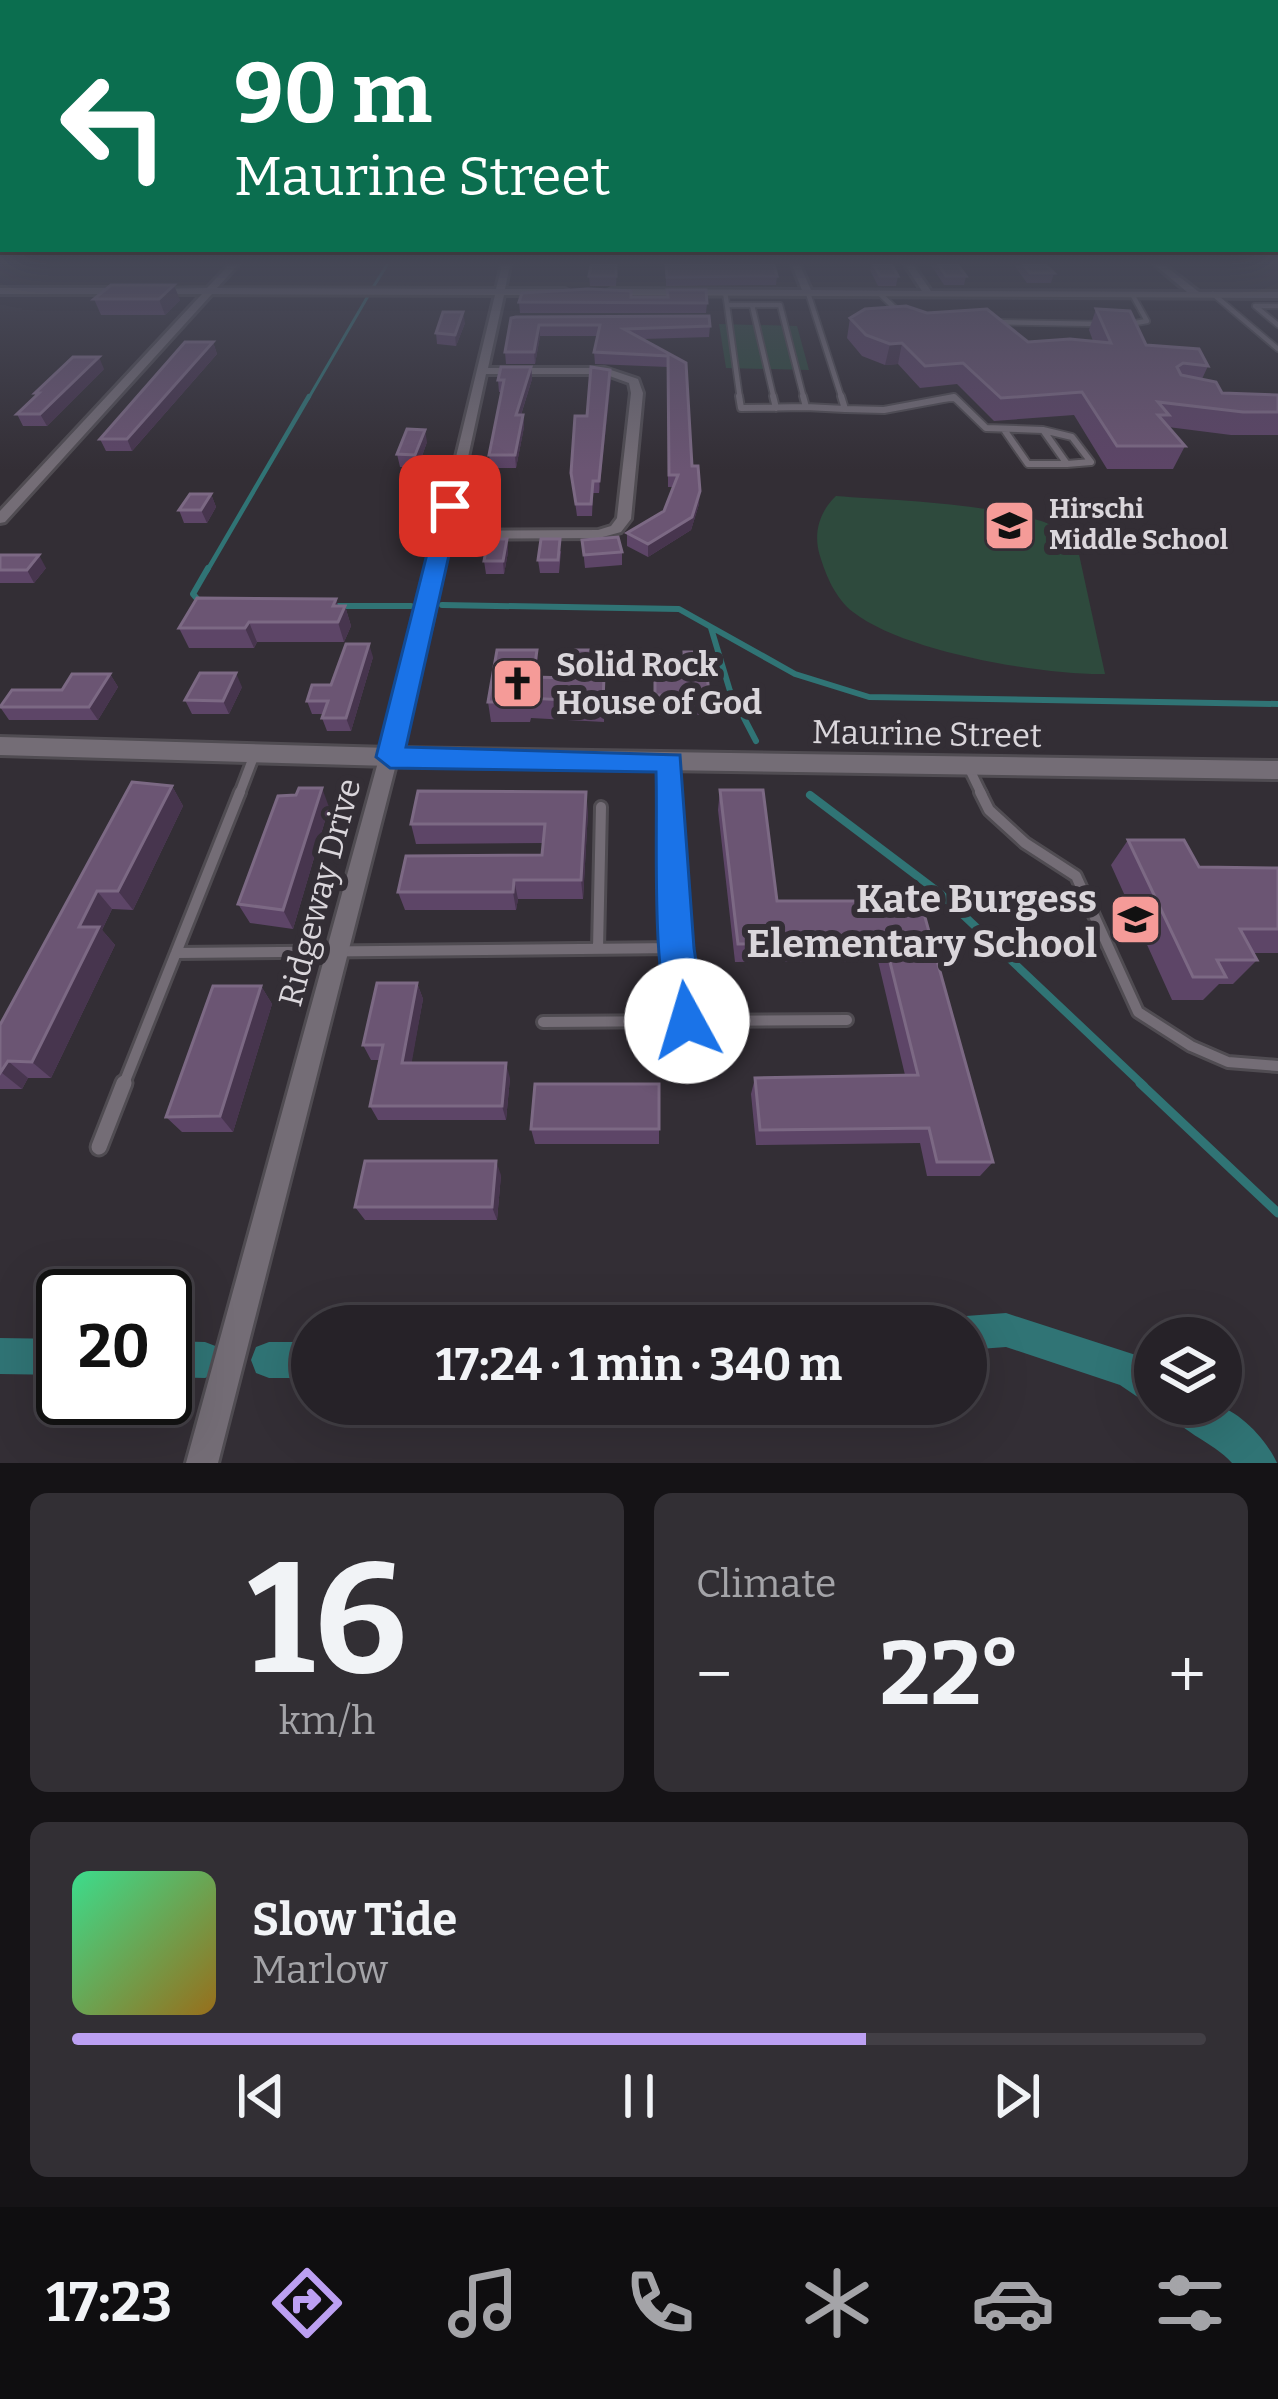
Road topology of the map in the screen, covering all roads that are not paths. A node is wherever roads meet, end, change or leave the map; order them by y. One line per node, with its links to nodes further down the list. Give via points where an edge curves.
1 (171, 333): 14 (street)
2 (491, 333): 7 (street, Ridgeway Drive)
3 (732, 333): 8 (lane, via 741,407)
4 (759, 333): 8 (lane)
5 (787, 333): 9 (lane)
6 (821, 333): 10 (lane)
7 (481, 371): 15 (street, Ridgeway Drive); 15 (street, via 604,371 634,381 624,519 599,534)
8 (776, 407): 9 (lane)
9 (806, 407): 10 (lane)
10 (845, 409): 12 (lane, via 954,397 981,425)
11 (1043, 430): 12 (lane); 13 (lane); 13 (lane, via 1072,436 1091,462)
12 (1005, 431): 13 (lane, via 1028,464)
13 (1067, 464)
14 (0, 519)
15 (445, 535): 18 (street, Ridgeway Drive)
16 (0, 746): 17 (street, Maurine Street)
17 (255, 753): 18 (street, Maurine Street); 26 (lane)
18 (390, 757): 19 (street, Maurine Street); 25 (street, Ridgeway Drive)
19 (670, 762): 20 (street, Maurine Street); 23 (lane)
20 (968, 766): 21 (street, Maurine Street); 30 (lane, via 988,810 1076,876 1138,1012 1228,1062)
21 (1278, 770)
22 (602, 807): 24 (lane)
23 (677, 948): 24 (lane); 28 (lane)
24 (598, 949): 25 (lane)
25 (336, 952): 26 (lane); 32 (street, Ridgeway Drive)
26 (176, 953): 31 (lane)
27 (847, 1020): 28 (lane)
28 (687, 1021): 29 (lane)
29 (542, 1022)
30 (1278, 1066)
31 (99, 1147)
32 (202, 1463)

